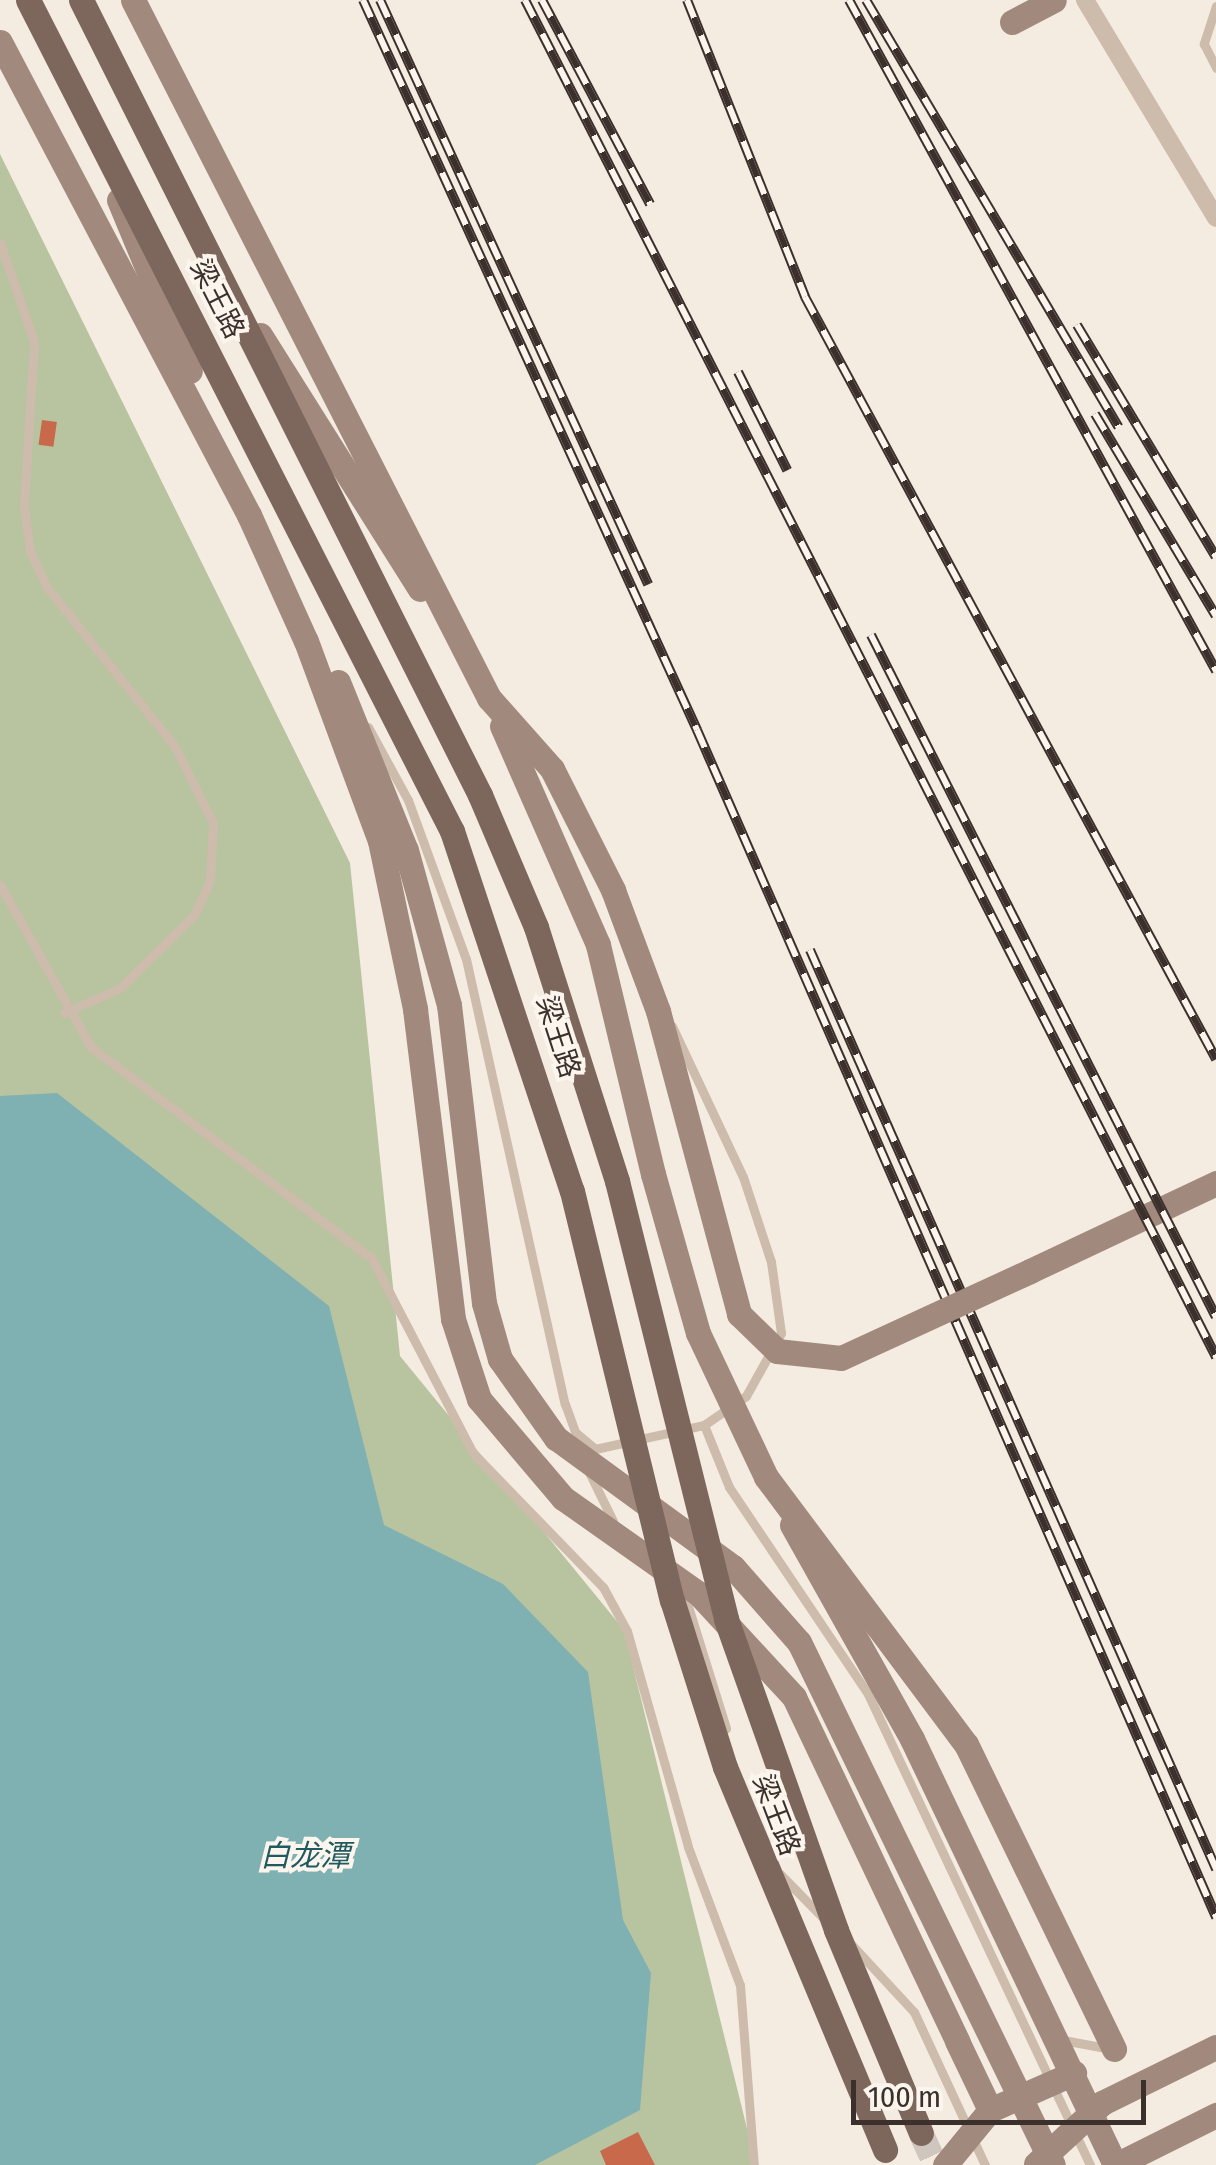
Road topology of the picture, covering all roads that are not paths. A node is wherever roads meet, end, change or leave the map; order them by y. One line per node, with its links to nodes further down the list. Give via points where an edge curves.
1 (28, 0): 11 (main road, 梁王路)
2 (81, 0): 14 (main road, 梁王路)
3 (133, 0): 17 (street)
4 (1054, 0): 8 (street)
5 (1085, 0): 12 (street)
6 (1203, 0): 7 (lane)
7 (1215, 7): 10 (lane, via 1204,44)
8 (1012, 22)
9 (0, 42): 15 (street)
10 (1216, 68)
11 (66, 71): 15 (street); 33 (main road, 梁王路, bridge, via 452,831 572,1190 663,1564 725,1767)
12 (1216, 218)
13 (0, 243): 20 (lane, via 34,342 24,506 30,551 46,586 174,745 213,824 210,880 194,914 120,988)
14 (211, 258): 17 (street, 梁王路); 32 (main road, 梁王路, bridge, via 480,795 577,1043 726,1619 836,1930)
15 (249, 515): 16 (street); 30 (street, bridge, via 380,841 416,1010 452,1319 479,1399 563,1498 699,1594 794,1697)
16 (341, 688): 23 (lane, via 408,800 466,958); 39 (street, bridge, via 406,850 449,1004 484,1303 500,1360 556,1438 734,1567 799,1642)
17 (489, 698): 19 (street, via 552,769); 24 (street, 梁王路, bridge, via 598,945 698,1333)
18 (0, 885): 20 (lane)
19 (646, 978): 21 (street, bridge, via 739,1314 777,1352 841,1358); 22 (lane, via 723,1128 781,1304 782,1334 764,1371)
20 (64, 1014): 35 (lane, via 91,1047 372,1259 473,1453 603,1587 627,1630 688,1847 740,1985)
21 (1216, 1182)
22 (704, 1425): 23 (lane, via 617,1450 595,1449); 25 (lane, via 729,1487 868,1694)
23 (575, 1432): 37 (lane, via 607,1515 678,1577 777,1870 898,1987)
24 (766, 1476): 27 (street, 梁王路, bridge, via 966,1744); 28 (street, bridge, via 912,1739)
25 (1005, 1983): 27 (lane, via 1067,2042); 40 (lane)
26 (1216, 2046): 29 (street)
27 (1114, 2049): 29 (street, 梁王路)
28 (1074, 2073): 30 (street, bridge); 34 (street)
29 (1134, 2085): 38 (street, bridge, via 1102,2103)
30 (990, 2110): 36 (street, bridge)
31 (1216, 2115): 34 (street)
32 (921, 2132)
33 (885, 2150)
34 (1120, 2162)
35 (754, 2165)
36 (944, 2165)
37 (985, 2165)
38 (1036, 2165)
39 (1053, 2165)
40 (1090, 2165)

